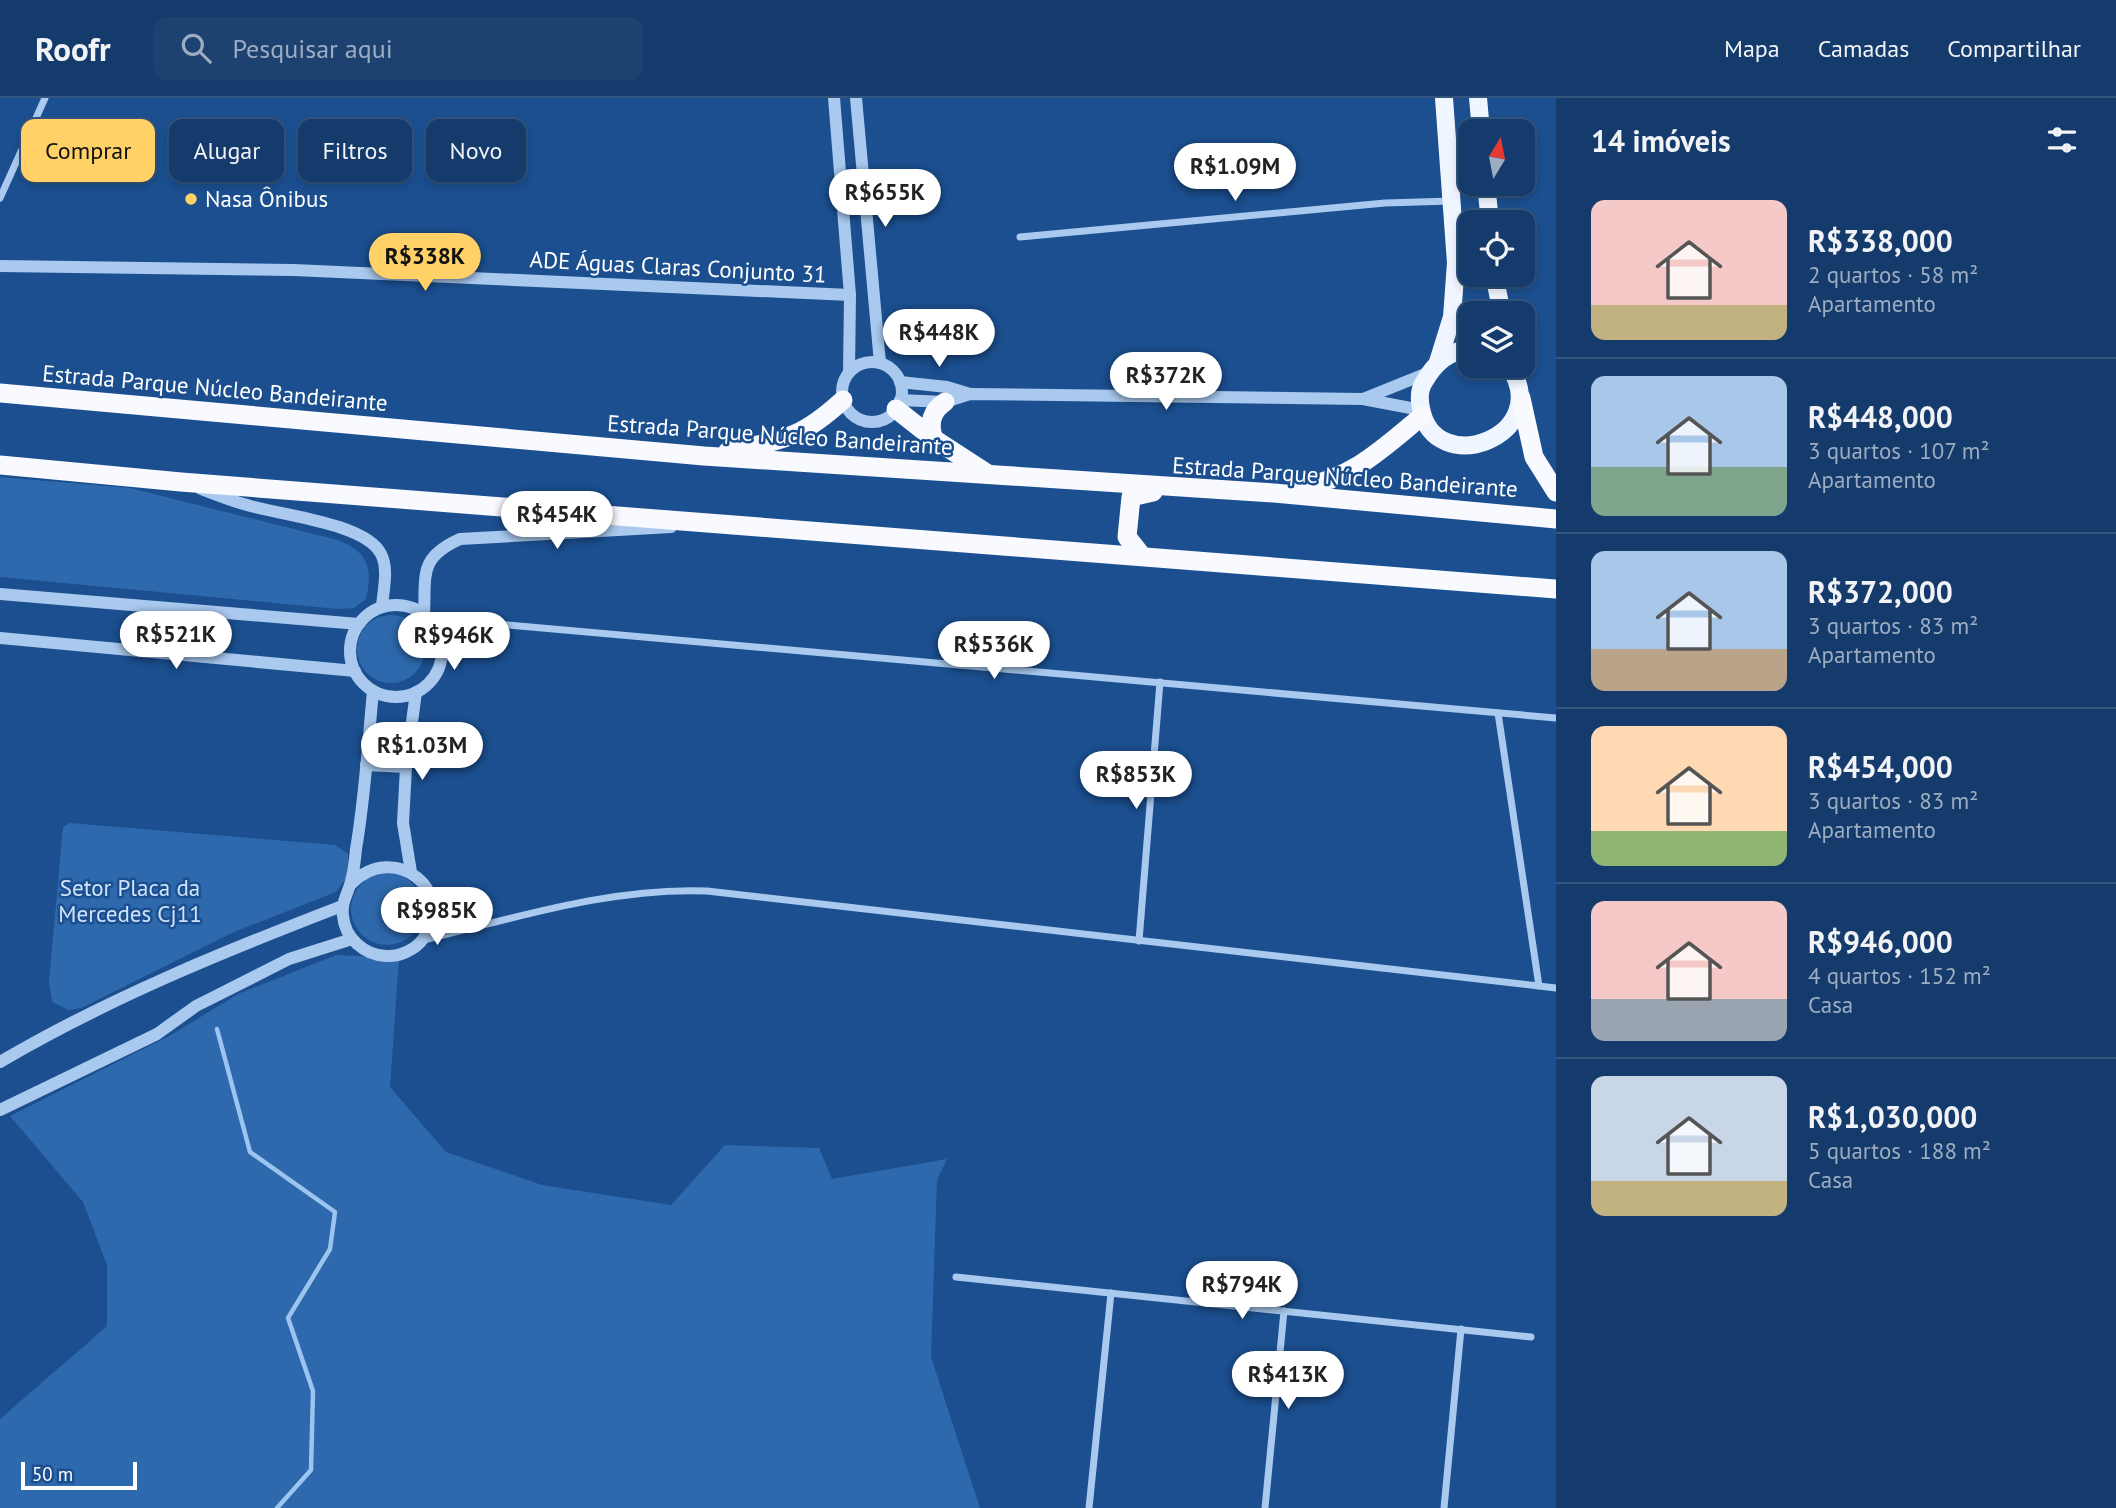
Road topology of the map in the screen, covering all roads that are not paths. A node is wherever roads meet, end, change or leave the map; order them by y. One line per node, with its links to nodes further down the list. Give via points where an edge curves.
1 (45, 98): 7 (street)
2 (834, 98): 11 (street)
3 (856, 98): 13 (street)
4 (1444, 98): 8 (main road)
5 (1478, 98): 6 (main road)
6 (1480, 119)
7 (0, 198)
8 (1453, 201): 9 (street, via 1385,203); 14 (main road, via 1456,263 1452,317)
9 (1020, 237)
10 (0, 266): 11 (street, ADE Águas Claras Conjunto 31, via 294,270)
11 (850, 295): 15 (street)
12 (1458, 352): 14 (main road)
13 (880, 363): 15 (street, via 863,363); 17 (street)
14 (1434, 367): 21 (street); 25 (main road, via 1421,386)
15 (849, 372): 22 (street, via 842,386)
16 (1515, 378): 20 (main road)
17 (900, 382): 19 (street); 24 (street)
18 (0, 393): 27 (highway, Estrada Parque Núcleo Bandeirante)
19 (971, 394): 21 (street); 23 (street)
20 (1521, 398): 25 (main road, via 1506,432 1484,444 1450,442 1430,428); 32 (highway, via 1534,457)
21 (1363, 399): 25 (street)
22 (843, 400): 24 (street, via 852,414 867,421 884,419); 27 (highway, via 815,426 793,437)
23 (944, 402): 24 (street); 26 (highway, via 931,418)
24 (898, 405): 26 (highway)
25 (1422, 413): 33 (highway, via 1352,471 1323,483)
26 (934, 439): 29 (highway)
27 (704, 456): 29 (highway, Estrada Parque Núcleo Bandeirante)
28 (0, 465): 30 (highway)
29 (989, 475): 31 (highway, Estrada Parque Núcleo Bandeirante)
30 (181, 482): 35 (highway); 39 (street, via 248,506 354,532 372,542 382,555 385,574)
31 (1171, 488): 33 (highway, Estrada Parque Núcleo Bandeirante); 36 (highway, via 1131,497 1127,537)
32 (1556, 492)
33 (1274, 493): 34 (highway, Estrada Parque Núcleo Bandeirante)
34 (1556, 519)
35 (720, 524): 36 (highway); 40 (street, via 460,539 434,553 426,569)
36 (1142, 556): 37 (highway)
37 (1556, 589)
38 (0, 594): 41 (street)
39 (382, 607): 40 (street, via 411,608); 41 (street)
40 (429, 620): 44 (street); 46 (street, via 439,636 440,662 427,685)
41 (359, 624): 43 (street, via 350,647)
42 (0, 638): 43 (street)
43 (355, 671): 45 (street)
44 (1160, 682): 47 (street); 56 (street)
45 (373, 691): 46 (street, via 394,696); 49 (street)
46 (416, 692): 50 (street)
47 (1498, 713): 48 (street); 57 (street)
48 (1556, 718)
49 (366, 765): 50 (street); 52 (street)
50 (406, 767): 51 (street, via 404,823)
51 (411, 872): 52 (street, via 371,868); 55 (street, via 427,889 433,912)
52 (351, 884): 53 (street)
53 (342, 906): 54 (street); 59 (street, via 214,956 71,1021)
54 (352, 939): 55 (street, via 362,948 387,956); 60 (street, via 289,959 196,1006 157,1034)
55 (422, 941): 56 (street, via 664,889)
56 (1139, 941): 57 (street)
57 (1539, 986): 58 (street)
58 (1556, 988)
59 (0, 1062)
60 (0, 1110)
61 (956, 1277): 62 (street)
62 (1111, 1293): 63 (street); 66 (street)
63 (1284, 1311): 64 (street); 67 (street)
64 (1461, 1329): 65 (street); 68 (street)
65 (1531, 1337)
66 (1089, 1508)
67 (1265, 1508)
68 (1444, 1508)

